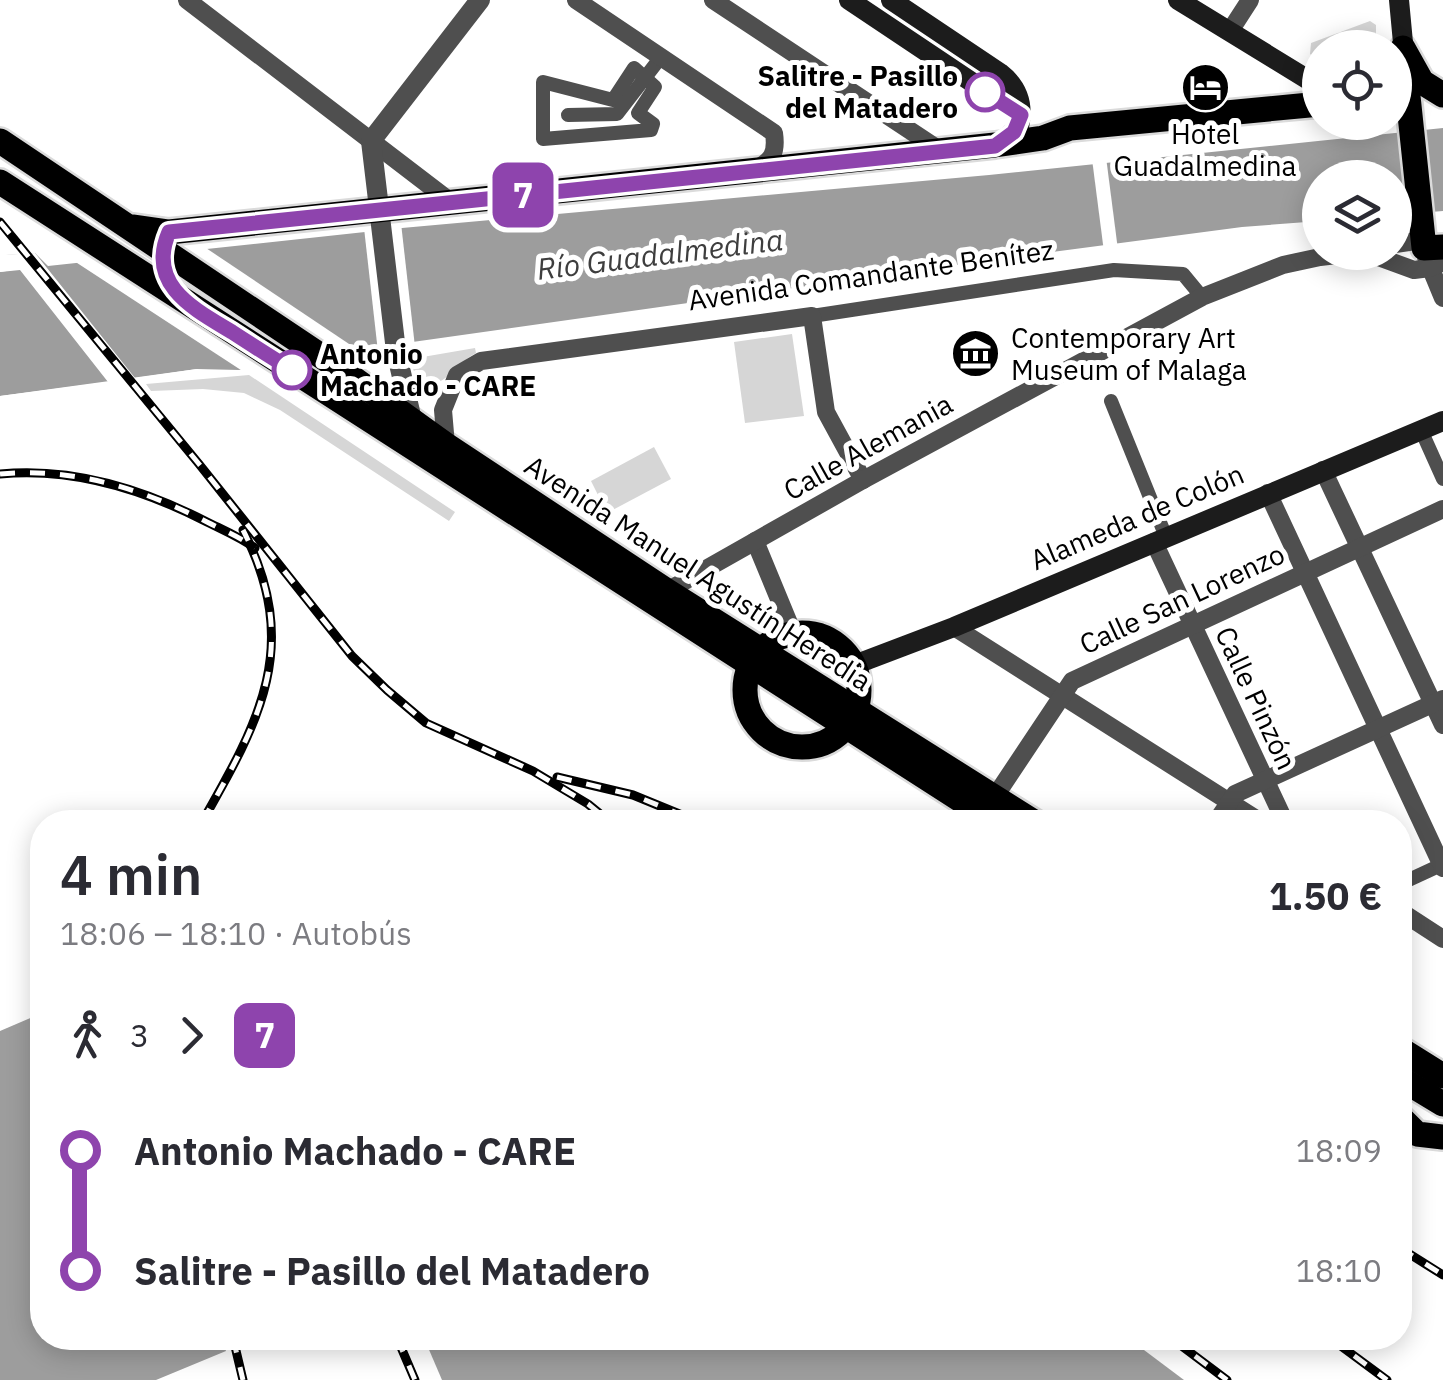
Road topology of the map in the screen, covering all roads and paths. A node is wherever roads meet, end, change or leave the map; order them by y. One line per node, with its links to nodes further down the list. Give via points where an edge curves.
1 (188, 0): 23 (street)
2 (480, 0): 23 (street)
3 (576, 0): 12 (street)
4 (712, 0): 25 (street)
5 (849, 0): 20 (main road)
6 (891, 0): 20 (main road, via 1006,78 1018,94)
7 (1178, 0): 11 (main road)
8 (1250, 0): 11 (street)
9 (1400, 0): 10 (main road)
10 (1399, 30)
11 (1230, 31): 15 (main road)
12 (661, 56): 14 (street); 26 (street, via 774,133 772,160)
13 (1412, 71): 16 (main road)
14 (644, 76): 14 (street, via 634,68 613,100 543,82 543,139 652,130 638,113 655,87); 19 (street, via 618,114)
15 (1302, 76)
16 (1443, 96): 17 (main road)
17 (1412, 102)
18 (1302, 106): 24 (main road, via 1070,128)
19 (568, 115)
20 (1021, 115): 24 (main road, via 1014,132)
21 (1410, 140): 31 (main road)
22 (0, 141): 30 (main road, via 119,222)
23 (371, 141): 28 (street); 29 (street)
24 (995, 146): 25 (main road)
25 (941, 151): 26 (main road)
26 (754, 171): 28 (main road)
27 (0, 182): 36 (main road, Avenida Manuel Agustín Heredia)
28 (451, 202): 29 (main road)
29 (380, 214): 30 (main road); 39 (street, via 396,350)
30 (160, 241): 36 (main road, via 164,269); 39 (main road, Avenida Manuel Agustín Heredia)
31 (1429, 246): 33 (street); 35 (street)
32 (1302, 262): 34 (street)
33 (1412, 268)
34 (1202, 297): 37 (street, Avenida Comandante Benítez, via 1183,274 1114,270); 45 (street, Calle Alemania)
35 (1443, 298)
36 (184, 302): 56 (main road, Avenida Manuel Agustín Heredia)
37 (812, 316): 42 (street, Avenida Comandante Benítez, via 481,361 457,374 443,410); 45 (street, via 826,412)
38 (1111, 400): 48 (street)
39 (412, 420): 42 (main road, Avenida Manuel Agustín Heredia)
40 (1443, 421): 41 (main road, Alameda de Colón)
41 (1422, 430): 43 (main road, Alameda de Colón); 44 (street)
42 (446, 445): 52 (main road, Avenida Manuel Agustín Heredia)
43 (1323, 470): 46 (main road, Alameda de Colón); 50 (street)
44 (1443, 479)
45 (863, 480): 49 (street, Calle Alemania)
46 (1268, 493): 48 (main road, Alameda de Colón); 51 (street)
47 (1443, 508): 50 (street, Calle San Lorenzo)
48 (1160, 540): 53 (street, Calle Pinzón); 54 (main road, Alameda de Colón)
49 (755, 542): 52 (street, Calle Alemania); 55 (street)
50 (1360, 547): 51 (street, Calle San Lorenzo); 59 (street)
51 (1304, 573): 53 (street, Calle San Lorenzo); 62 (street)
52 (667, 591): 56 (main road, Avenida Manuel Agustín Heredia)
53 (1192, 624): 58 (street, Calle San Lorenzo, via 1072,681); 63 (street, Calle Pinzón)
54 (954, 627): 57 (main road, Alameda de Colón); 58 (street)
55 (793, 633): 56 (main road); 57 (main road, via 834,642)
56 (756, 658): 60 (main road, Avenida Manuel Agustín Heredia); 60 (main road, via 746,700 771,738 816,746)
57 (854, 665): 60 (main road, via 859,680)
58 (1062, 694): 64 (street); 65 (street, Calle San Lorenzo)
59 (1438, 701): 61 (street); 62 (street)
60 (851, 719): 65 (main road, Avenida Manuel Agustín Heredia)
61 (1443, 725)
62 (1378, 728): 63 (street); 69 (street)
63 (1263, 780): 64 (street); 68 (street, Calle Pinzón)
64 (1230, 801): 66 (street); 67 (street)
65 (995, 810)
66 (1224, 810)
67 (1243, 810)
68 (1279, 810)
69 (1442, 866): 70 (street)
70 (1412, 879)
71 (1412, 919): 72 (street)
72 (1443, 939)
73 (1412, 1057): 74 (main road)
74 (1443, 1076)
75 (1412, 1085): 76 (main road)
76 (1443, 1104)
77 (1412, 1129): 78 (main road)
78 (1443, 1137)

